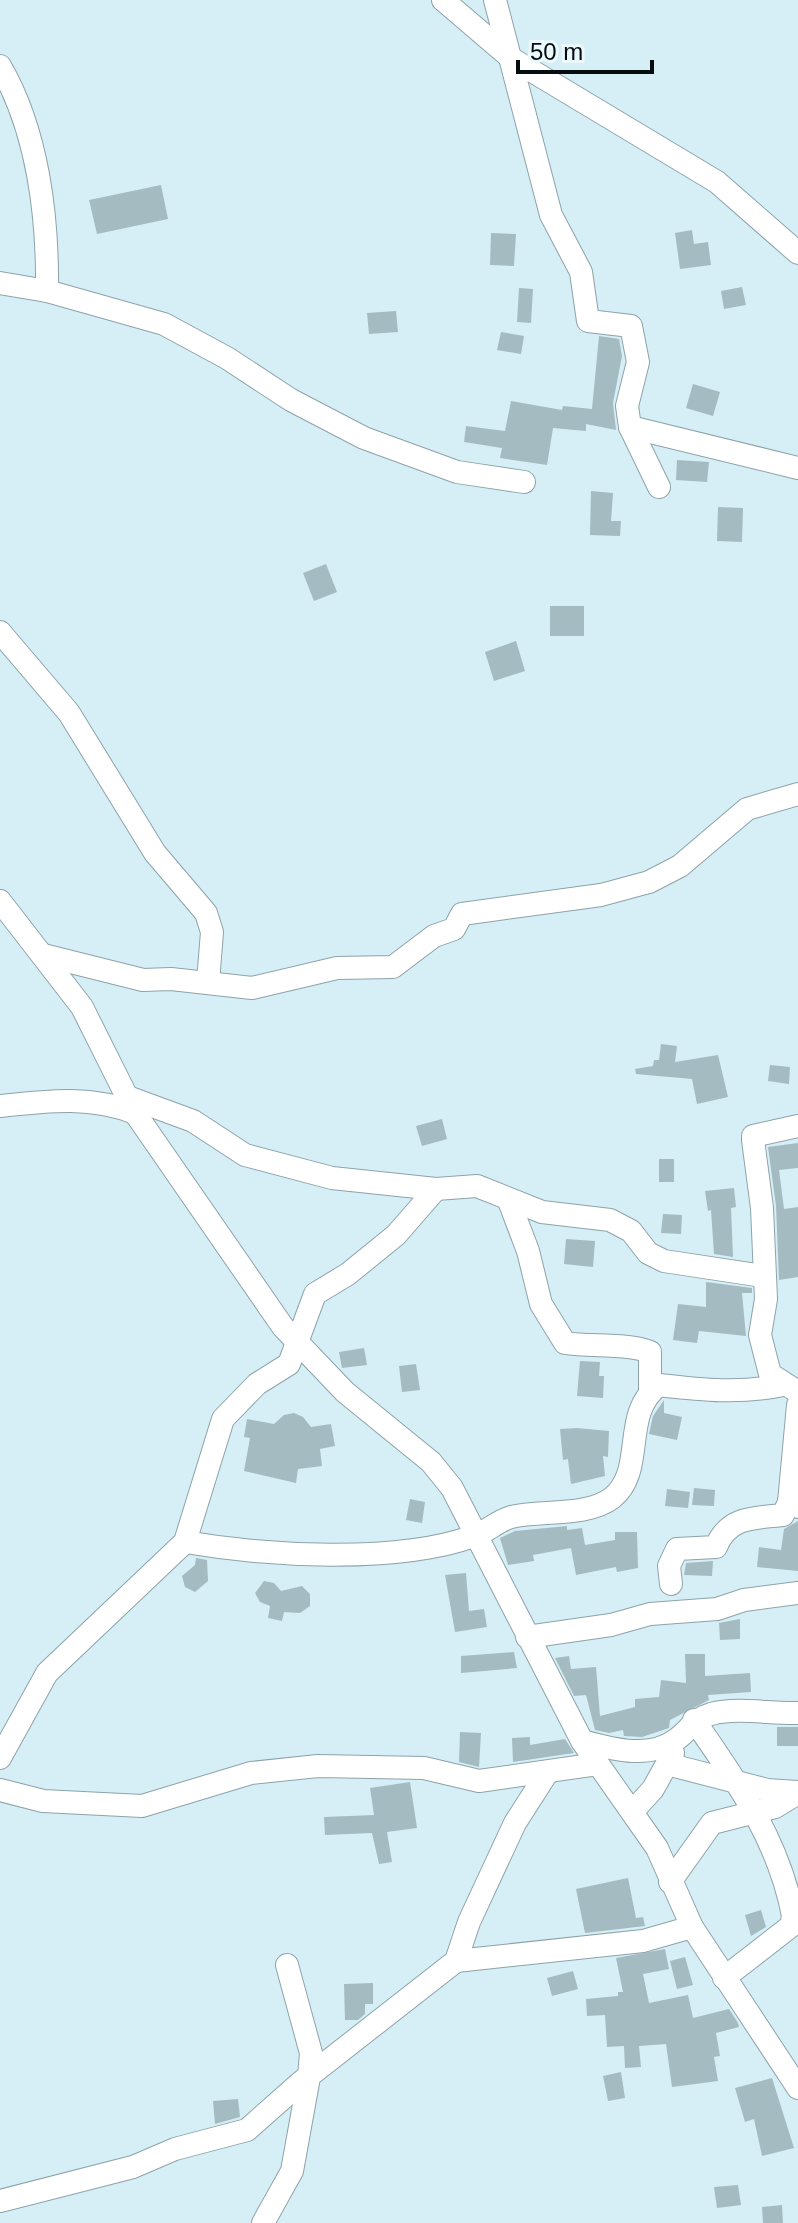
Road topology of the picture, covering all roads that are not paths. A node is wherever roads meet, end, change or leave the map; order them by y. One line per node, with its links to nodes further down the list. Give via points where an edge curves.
1 (443, 0): 3 (street)
2 (495, 0): 3 (street)
3 (512, 59): 5 (street, via 717,182); 8 (street, via 551,215 581,272 588,321 631,326 638,362 627,406)
4 (0, 66): 7 (street, via 37,172)
5 (798, 253)
6 (0, 283): 7 (street)
7 (47, 291): 10 (street, via 164,324 364,438 457,472)
8 (630, 427): 9 (street); 11 (street)
9 (798, 468)
10 (524, 482)
11 (659, 487)
12 (0, 632): 16 (street, via 69,713 155,853 206,913 212,932)
13 (798, 794): 16 (street, via 747,809 680,866 649,882 601,895 462,914 454,929 434,936 393,967 337,968 252,988)
14 (0, 901): 15 (street)
15 (43, 955): 16 (street, via 143,980); 17 (street, via 82,1007)
16 (208, 982)
17 (130, 1105): 18 (street, via 55,1100); 20 (street, via 193,1121 245,1155 332,1178); 23 (street)
18 (0, 1106)
19 (798, 1126): 22 (street, via 753,1136)
20 (436, 1189): 21 (street, via 477,1186); 23 (street, via 396,1235 315,1294)
21 (509, 1201): 22 (street, via 542,1212 610,1220 664,1261); 25 (street, via 541,1304 559,1336 565,1343 650,1352)
22 (763, 1276): 24 (street, via 762,1345 770,1374)
23 (297, 1343): 28 (street, via 345,1392 431,1462 452,1488); 29 (street, via 289,1364 257,1384 223,1419)
24 (791, 1388): 25 (street, via 711,1393 659,1385)
25 (650, 1392): 28 (street, via 636,1413 627,1478 614,1497 598,1506 511,1517)
26 (798, 1405): 27 (street)
27 (793, 1505): 30 (street, via 783,1515 740,1520 716,1547 677,1549 669,1566)
28 (477, 1536): 29 (street, via 397,1552 296,1553); 32 (street)
29 (185, 1542): 36 (street, via 47,1673)
30 (671, 1584)
31 (798, 1593): 32 (street)
32 (527, 1637): 35 (street)
33 (798, 1713): 34 (street, via 726,1711)
34 (687, 1728): 35 (street, via 669,1744 621,1752); 38 (street); 40 (street)
35 (582, 1741): 37 (street)
36 (0, 1758)
37 (598, 1764): 39 (street); 43 (street)
38 (667, 1764): 40 (street); 43 (street)
39 (547, 1773): 41 (street, via 479,1781 424,1768 318,1766 251,1773 142,1806 43,1801); 47 (street, via 515,1823)
40 (735, 1782): 42 (street); 44 (street)
41 (0, 1790)
42 (798, 1793): 44 (street)
43 (633, 1811): 45 (street, via 657,1848)
44 (757, 1813): 45 (street, via 712,1823); 49 (street, via 774,1847 793,1916 791,1926)
45 (670, 1882): 46 (street)
46 (692, 1927): 47 (street, via 643,1941); 49 (street)
47 (456, 1961): 50 (street)
48 (287, 1965): 50 (street, via 311,2053)
49 (724, 1978): 51 (street)
50 (309, 2077): 52 (street, via 247,2130 175,2149 133,2167); 53 (street, via 292,2171)
51 (798, 2088)
52 (0, 2201)
53 (263, 2223)

